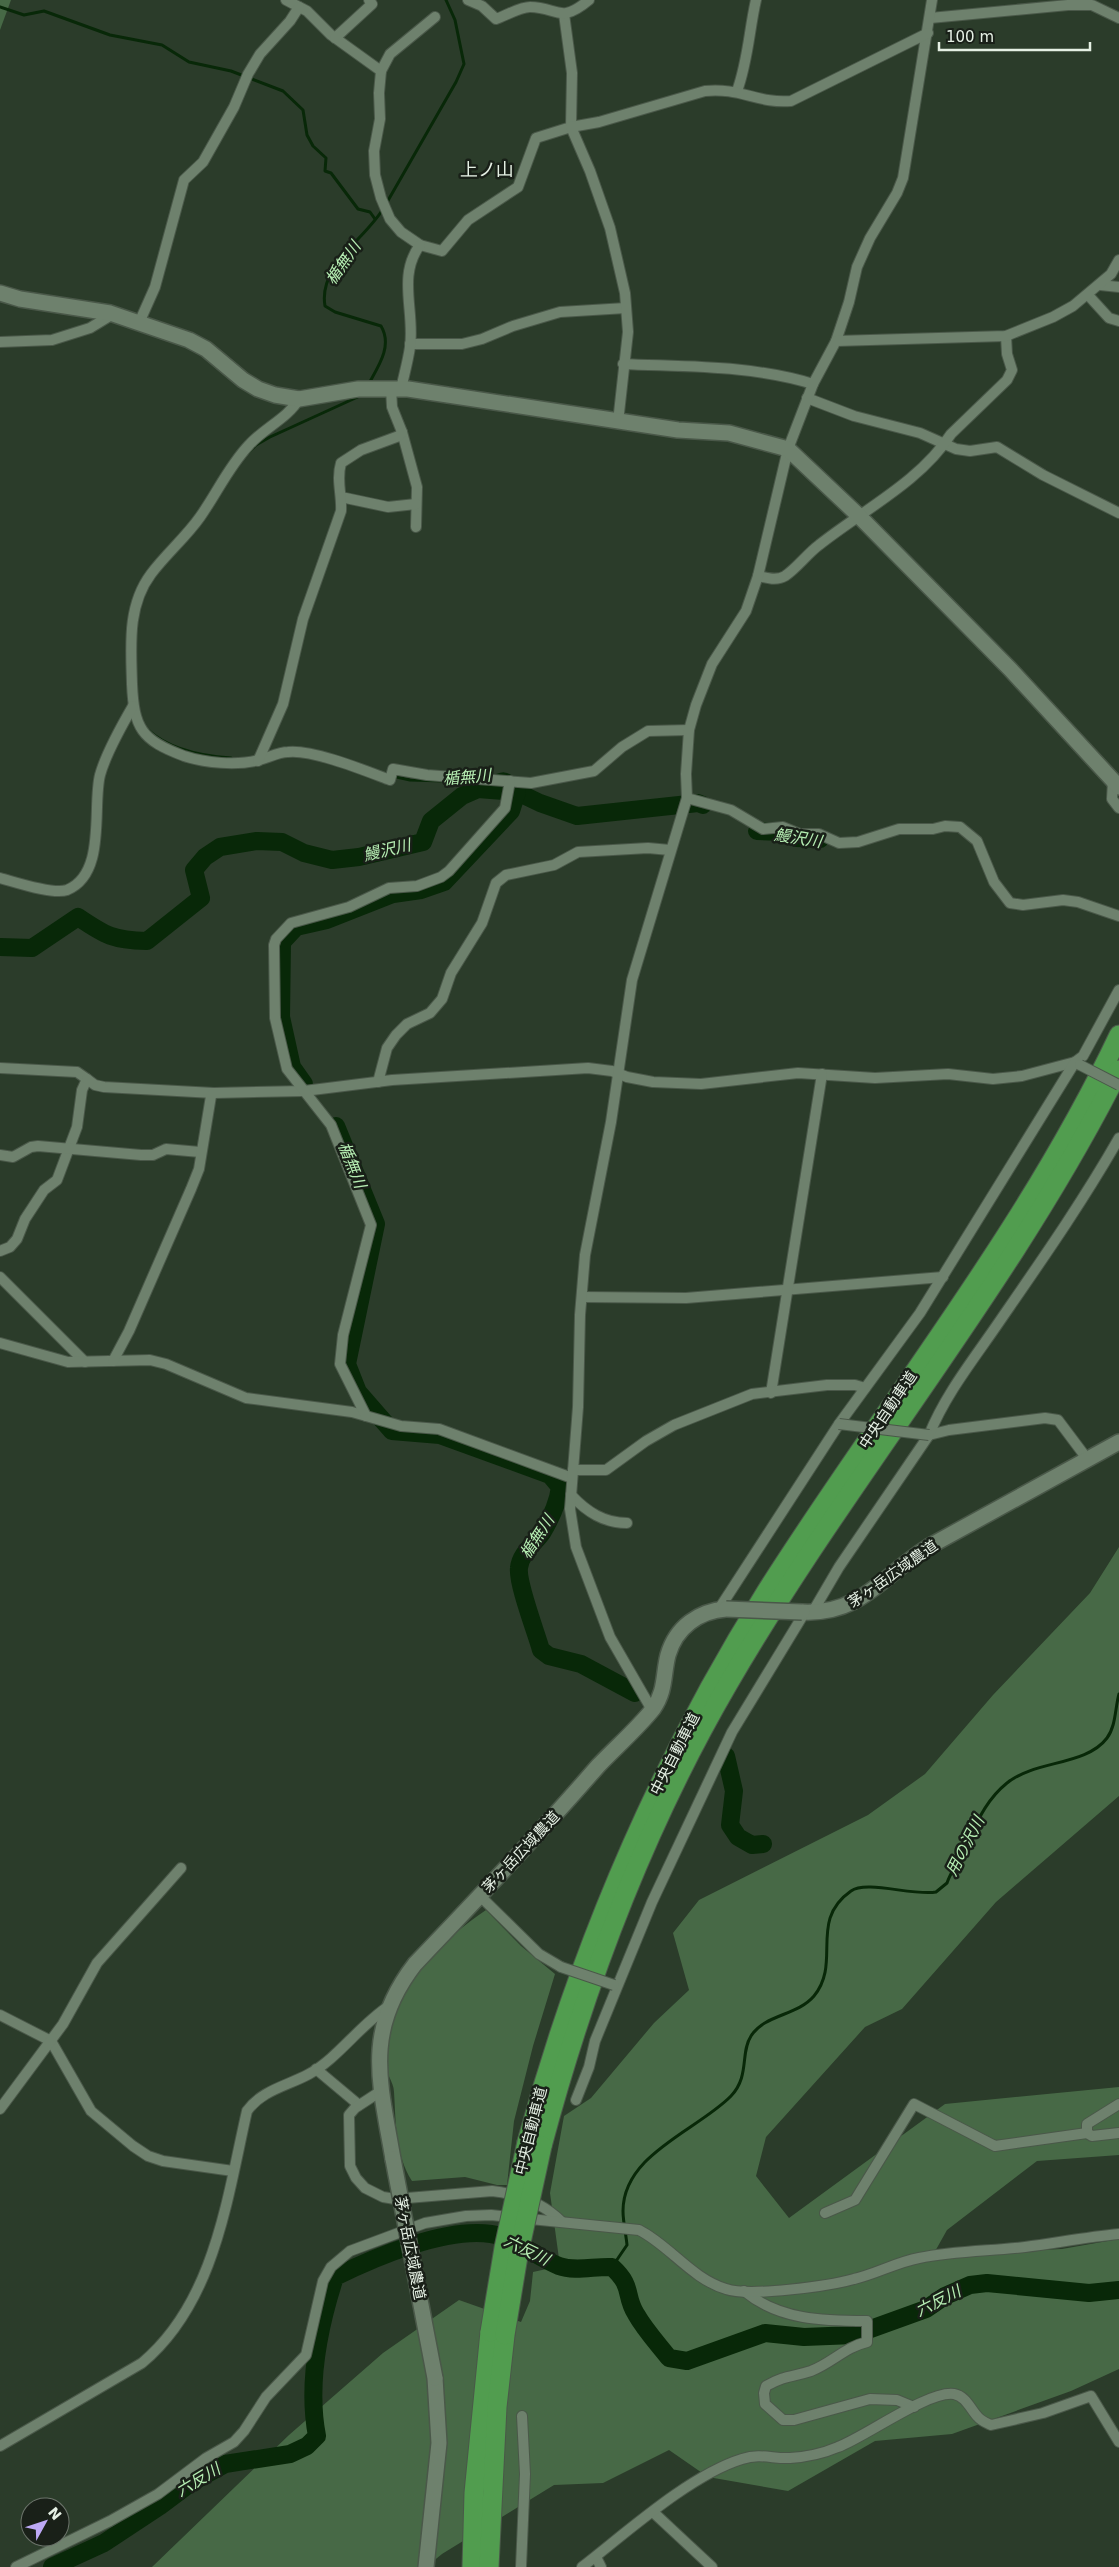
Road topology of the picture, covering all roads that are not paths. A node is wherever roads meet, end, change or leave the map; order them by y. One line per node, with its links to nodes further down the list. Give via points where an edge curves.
1 (286, 0): 7 (street)
2 (369, 0): 13 (street, via 372,4)
3 (468, 0): 8 (street, via 482,6 496,19 529,7)
4 (589, 0): 8 (street)
5 (756, 0): 15 (street, via 749,29 746,66)
6 (932, 0): 10 (street)
7 (299, 7): 13 (street); 26 (street, via 260,54 207,156 184,180 155,287)
8 (564, 14): 16 (street, via 572,73)
9 (435, 17): 14 (street, via 390,54)
10 (930, 18): 11 (street, via 1068,5 1092,5); 12 (street)
11 (1119, 18)
12 (928, 34): 15 (street, via 791,101 760,99); 28 (street, via 903,178 857,267)
13 (335, 38): 14 (street)
14 (381, 71): 17 (street, via 375,175 390,219 401,232)
15 (737, 91): 16 (street, via 705,90 599,122)
16 (571, 127): 17 (street, via 536,138 518,187 468,220 442,251); 23 (street, via 610,228)
17 (420, 245): 30 (street, via 413,255 407,279)
18 (1119, 260): 19 (street)
19 (1100, 285): 20 (street); 22 (street)
20 (1119, 287)
21 (0, 293): 24 (street)
22 (1088, 295): 25 (street, via 1109,318); 27 (street, via 1053,317)
23 (626, 308): 30 (street, via 560,312 462,344); 31 (street, via 628,332)
24 (113, 314): 26 (street); 29 (street, via 90,328 52,340)
25 (1119, 321)
26 (139, 323): 35 (street, via 206,349 258,389)
27 (1006, 336): 28 (street); 38 (street, via 1012,370 1007,380 951,434)
28 (836, 341): 32 (street)
29 (0, 342)
30 (410, 344): 33 (street)
31 (623, 364): 32 (street, via 748,369); 36 (street)
32 (813, 384): 34 (street)
33 (396, 388): 35 (street); 36 (street); 37 (street, via 392,407)
34 (807, 398): 38 (street, via 854,416 920,432); 39 (street)
35 (299, 399): 46 (street, via 295,406 256,436 200,518 142,588 133,614)
36 (618, 422): 39 (street, via 729,433)
37 (402, 432): 40 (street, via 361,450 341,463 337,482); 41 (street, via 417,487)
38 (944, 445): 42 (street, via 970,450 997,447 1043,476); 43 (street, via 901,486)
39 (788, 450): 43 (street); 45 (street)
40 (341, 497): 41 (street, via 388,507); 48 (street, via 341,511 303,619 283,704)
41 (416, 504): 44 (street)
42 (1119, 513)
43 (858, 515): 45 (street, via 817,546 784,577 770,579); 50 (street)
44 (416, 527)
45 (758, 576): 47 (street, via 746,611 712,664)
46 (133, 706): 48 (street, via 142,731 162,746 185,756 232,763); 54 (street, via 100,775 97,829 85,875 78,884 58,892)
47 (689, 730): 49 (street, via 648,731 622,747 594,771 531,783); 51 (street)
48 (258, 761): 49 (street, via 298,752 391,776 393,769 427,775)
49 (514, 781): 66 (street, via 505,808 450,872 417,886 390,888 349,907 291,923 276,939 275,1018 287,1069)
50 (1117, 782): 52 (street, via 1112,799)
51 (687, 798): 53 (street); 55 (street, via 731,810 763,830 783,827 800,834 820,834 839,843 858,842 899,829 960,827 977,841 994,882 1010,903 1023,906 1063,900)
52 (1119, 808)
53 (670, 850): 61 (street, via 632,980); 64 (street, via 578,852 554,865 506,875 496,882 482,923 451,973 442,999 430,1013 406,1024 396,1035 387,1048)
54 (0, 878)
55 (1119, 916)
56 (1119, 990): 58 (street)
57 (1119, 1035): 107 (highway, 中央自動車道, via 1051,1162 966,1296 767,1592 674,1754 630,1846 570,1999)
58 (1078, 1064): 62 (street, via 993,1079 948,1074 875,1078); 65 (street, bridge); 74 (street)
59 (0, 1068): 63 (street, via 77,1072)
60 (1119, 1070): 107 (highway, 中央自動車道, via 1070,1162 1031,1226 780,1600 723,1693 678,1778 612,1927 559,2083)
61 (618, 1073): 62 (street, via 627,1078 687,1084 798,1073); 64 (street, via 588,1068); 76 (street, via 585,1255)
62 (822, 1074): 75 (street)
63 (87, 1079): 67 (street, via 104,1087); 69 (street, via 82,1090 77,1128)
64 (378, 1082): 66 (street)
65 (1119, 1085)
66 (304, 1092): 67 (street); 82 (street, via 331,1125 371,1225 343,1335 340,1364)
67 (214, 1093): 70 (street, via 210,1096)
68 (1119, 1138): 84 (street, via 1087,1195 962,1375)
69 (68, 1148): 70 (street, via 141,1155 166,1150); 71 (street, via 38,1146 13,1157); 72 (street, via 57,1180 44,1190 17,1239)
70 (200, 1152): 78 (street, via 191,1189)
71 (0, 1155)
72 (0, 1251)
73 (0, 1277): 79 (street)
74 (943, 1277): 75 (street); 80 (street)
75 (787, 1289): 76 (street, via 686,1298); 81 (street)
76 (582, 1297): 87 (street)
77 (0, 1343): 79 (street, via 44,1357)
78 (113, 1361): 79 (street); 82 (street, via 150,1360 246,1398)
79 (85, 1362)
80 (865, 1388): 81 (street, via 827,1385); 83 (street)
81 (771, 1393): 87 (street, via 752,1394 674,1425 646,1440 606,1470)
82 (370, 1417): 87 (street, via 401,1426 439,1429)
83 (839, 1424): 84 (street, bridge); 90 (street)
84 (929, 1435): 86 (street, via 948,1430 1052,1419 1063,1425); 91 (street)
85 (1119, 1442): 86 (street, 茅ヶ岳広域農道)
86 (1088, 1460): 91 (street, 茅ヶ岳広域農道, via 928,1547 850,1606)
87 (573, 1474): 88 (street)
88 (571, 1495): 89 (street, via 600,1518); 92 (street, via 576,1547 610,1637)
89 (627, 1524)
90 (723, 1609): 91 (street, 茅ヶ岳広域農道, bridge); 92 (street, 茅ヶ岳広域農道, via 692,1620 674,1640 668,1655 664,1688)
91 (806, 1613): 95 (street, via 732,1732)
92 (652, 1710): 94 (street, 茅ヶ岳広域農道)
93 (181, 1868): 98 (street, via 97,1963 64,2024)
94 (480, 1896): 95 (street, bridge, via 539,1954 561,1967); 96 (street, 茅ヶ岳広域農道, via 415,1964 401,1981)
95 (616, 1986): 101 (street)
96 (389, 2006): 99 (street, via 372,2017); 100 (street, 茅ヶ岳広域農道, via 379,2046)
97 (0, 2015): 98 (street)
98 (51, 2041): 104 (street); 108 (street, via 90,2111 132,2146 163,2161)
99 (316, 2069): 103 (street); 108 (street, via 263,2094 254,2102 247,2111)
100 (381, 2091): 103 (street); 121 (street, 茅ヶ岳広域農道, bridge, via 435,2378 439,2443)
101 (576, 2100)
102 (1119, 2104): 105 (street, via 1087,2124)
103 (359, 2105): 110 (street, via 349,2115 350,2166 356,2178 370,2191 395,2198 503,2192 542,2204)
104 (0, 2109)
105 (1087, 2133): 106 (street, via 1092,2136); 109 (street, via 995,2146 914,2104 855,2200)
106 (1119, 2133)
107 (534, 2144): 113 (highway, 中央自動車道, bridge, via 518,2256)
108 (233, 2171): 117 (street, via 218,2238 207,2267 180,2317 154,2352 142,2363)
109 (825, 2213)
110 (562, 2222): 112 (street, via 632,2229 654,2238 677,2260 726,2290); 120 (street, via 491,2215 466,2216 425,2223 350,2251 331,2267 323,2281 306,2355 266,2397 234,2442 206,2458 158,2494)
111 (1119, 2234): 112 (street, via 921,2257 855,2279 785,2290)
112 (744, 2291): 114 (street, via 774,2310 820,2321 867,2321 867,2342 853,2345 810,2371 778,2379 766,2386 765,2404 783,2420 794,2420 870,2399 897,2400)
113 (498, 2333): 122 (highway, 中央自動車道, via 474,2493); 123 (highway, 中央自動車道)
114 (914, 2407): 116 (street, via 944,2394 956,2394 978,2418 991,2426 1090,2396); 118 (street, via 838,2447 789,2458 767,2455 744,2458 724,2465)
115 (522, 2416): 124 (street, via 525,2474)
116 (1119, 2442)
117 (0, 2446)
118 (653, 2512): 119 (street); 127 (street)
119 (596, 2557): 125 (street); 126 (street)
120 (16, 2567)
121 (426, 2567)
122 (472, 2567)
123 (490, 2567)
124 (521, 2567)
125 (582, 2567)
126 (601, 2567)
127 (712, 2567)

